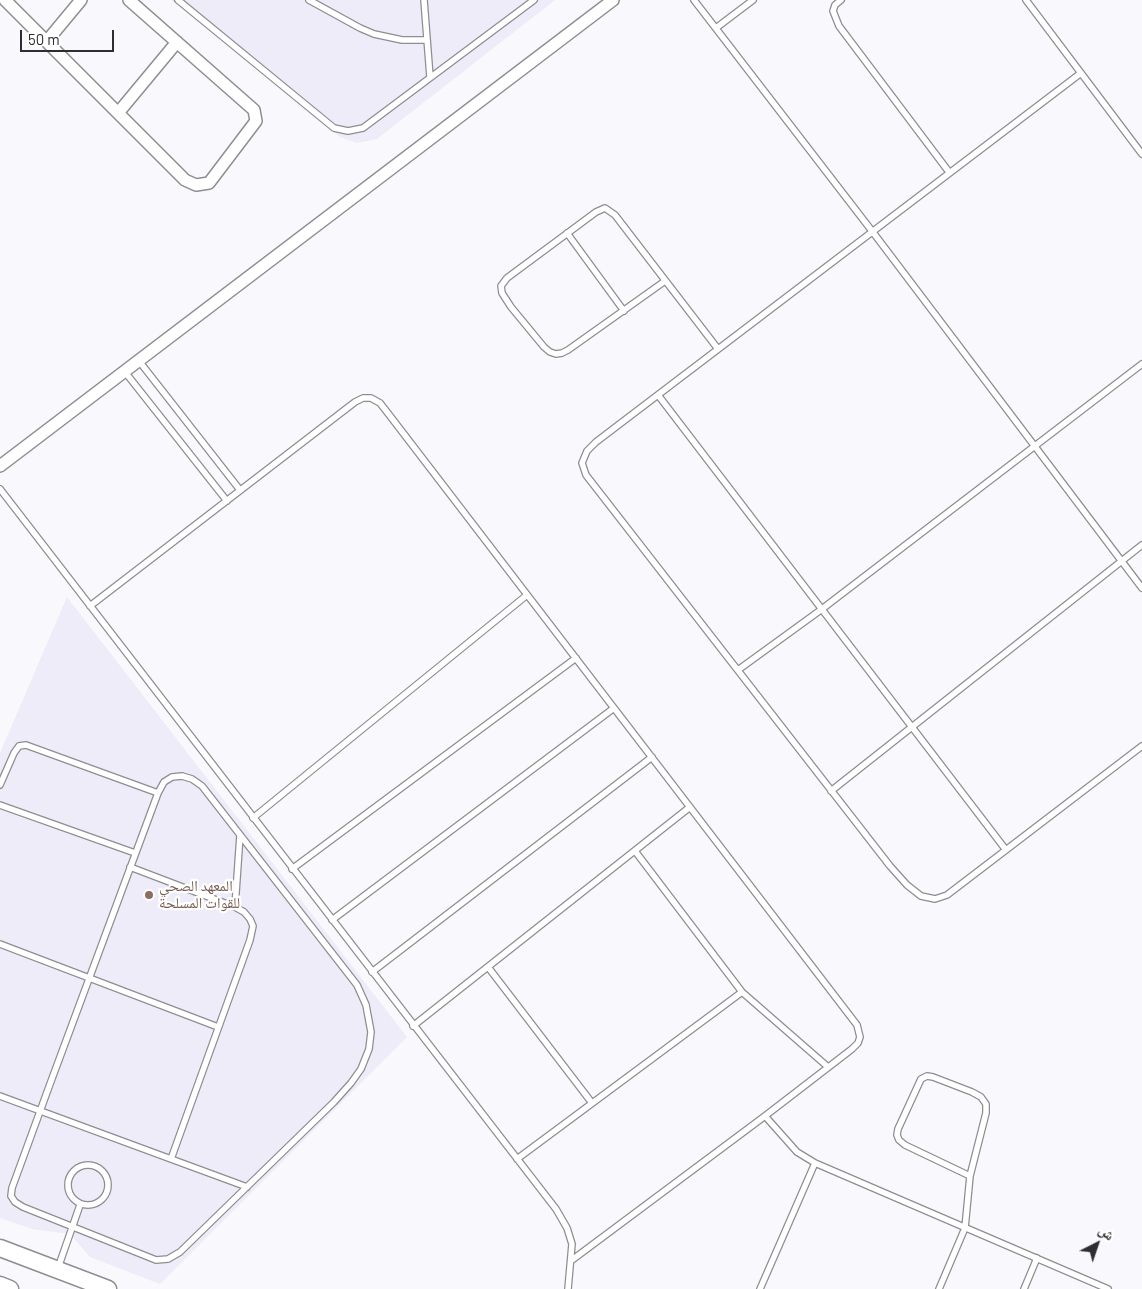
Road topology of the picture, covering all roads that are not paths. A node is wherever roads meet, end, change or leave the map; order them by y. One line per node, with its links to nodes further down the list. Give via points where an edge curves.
1 (5, 0): 15 (street)
2 (81, 0): 15 (street)
3 (129, 0): 16 (street)
4 (178, 0): 18 (lane, via 334,128 363,128)
5 (309, 0): 14 (lane, via 374,34 402,40)
6 (424, 0): 14 (lane)
7 (534, 0): 18 (lane)
8 (613, 0): 27 (street)
9 (694, 0): 13 (lane)
10 (754, 0): 13 (lane)
11 (841, 0): 21 (lane, via 833,11 839,26)
12 (1026, 0): 17 (lane)
13 (716, 28): 22 (lane)
14 (427, 40): 18 (lane)
15 (47, 41): 19 (street)
16 (177, 42): 19 (street); 19 (street, via 251,106 256,115 253,125 208,183 196,185 185,180)
17 (1081, 73): 20 (lane); 21 (lane)
18 (430, 78)
19 (118, 113)
20 (1142, 154)
21 (949, 172): 22 (lane)
22 (872, 231): 26 (lane); 31 (lane)
23 (567, 233): 24 (lane, via 601,209 610,210); 25 (lane); 25 (lane, via 503,281 501,286 506,299 544,347 556,354 568,350)
24 (665, 281): 25 (lane); 26 (lane)
25 (624, 311)
26 (718, 349): 30 (lane)
27 (139, 361): 29 (street); 34 (lane)
28 (1142, 364): 31 (lane)
29 (125, 372): 32 (street); 35 (lane)
30 (658, 395): 41 (lane); 43 (lane, via 596,442 582,463 586,475)
31 (1034, 445): 37 (lane); 41 (lane)
32 (0, 466)
33 (0, 489): 40 (lane)
34 (240, 490): 35 (lane); 39 (lane, via 355,402 371,398 380,403)
35 (227, 501): 40 (lane)
36 (1142, 545): 37 (lane)
37 (1122, 561): 38 (lane); 45 (lane)
38 (1142, 588)
39 (527, 595): 42 (lane); 53 (lane)
40 (90, 606): 53 (lane)
41 (822, 609): 43 (lane); 45 (lane)
42 (576, 658): 44 (lane); 59 (lane)
43 (738, 670): 49 (lane)
44 (614, 708): 47 (lane); 61 (lane)
45 (911, 726): 49 (lane); 55 (lane)
46 (1142, 746): 55 (lane)
47 (652, 757): 52 (lane); 64 (lane)
48 (0, 785): 50 (lane, via 14,752 19,746 26,745)
49 (831, 790): 55 (lane, via 906,885 921,896 935,899 947,895)
50 (158, 793): 54 (lane, via 164,782 172,777 192,779 202,786); 57 (lane)
51 (0, 805): 57 (lane)
52 (690, 807): 56 (lane); 69 (lane, via 857,1025 858,1043)
53 (253, 818): 59 (lane)
54 (240, 835): 60 (lane); 78 (lane, via 358,985 371,1032 369,1049 351,1083)
55 (1006, 850)
56 (635, 851): 63 (lane); 66 (lane)
57 (135, 853): 58 (lane)
58 (130, 867): 60 (lane); 65 (lane)
59 (292, 869): 61 (lane)
60 (235, 907): 68 (lane, via 244,912 253,926)
61 (332, 920): 64 (lane)
62 (0, 944): 65 (lane)
63 (488, 967): 67 (lane); 71 (lane)
64 (372, 972): 67 (lane)
65 (89, 977): 68 (lane); 72 (lane)
66 (742, 992): 69 (lane); 71 (lane)
67 (413, 1026): 75 (lane)
68 (218, 1027): 74 (lane)
69 (828, 1067): 73 (lane)
70 (0, 1096): 72 (lane)
71 (592, 1103): 75 (lane)
72 (40, 1110): 74 (lane); 80 (lane, via 11,1196 23,1207)
73 (765, 1116): 76 (lane, via 797,1152); 84 (lane)
74 (171, 1159): 78 (lane)
75 (517, 1159): 84 (lane, via 567,1228)
76 (815, 1163): 81 (lane); 90 (lane)
77 (970, 1176): 77 (lane, via 986,1104 972,1092 927,1076 921,1079 898,1129 899,1140); 81 (lane)
78 (246, 1187): 80 (lane, via 180,1252 168,1259 156,1260)
79 (80, 1205): 79 (lane, via 96,1204 107,1193 106,1177 95,1166 79,1167 68,1178 69,1194); 80 (lane)
80 (72, 1226): 85 (lane)
81 (965, 1228): 83 (lane); 91 (lane)
82 (0, 1248): 85 (main road)
83 (1037, 1258): 92 (lane); 93 (lane)
84 (572, 1260): 89 (lane)
85 (57, 1270): 88 (main road)
86 (0, 1285): 87 (main road)
87 (10, 1289)
88 (108, 1289)
89 (568, 1289)
90 (760, 1289)
91 (939, 1289)
92 (1024, 1289)
93 (1108, 1289)

